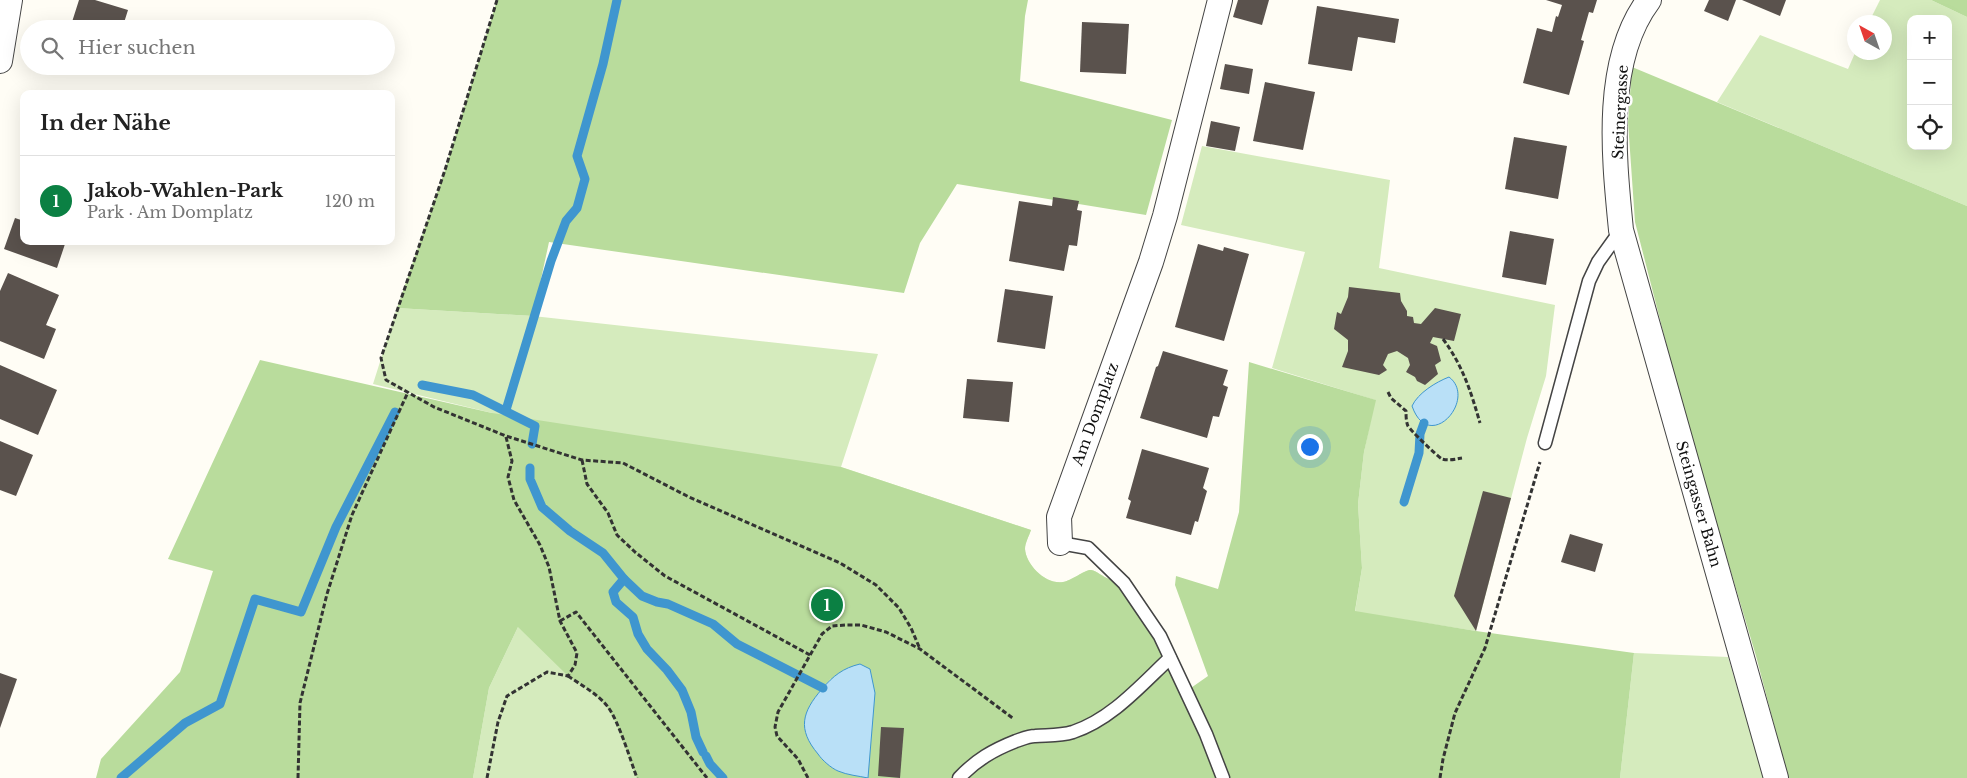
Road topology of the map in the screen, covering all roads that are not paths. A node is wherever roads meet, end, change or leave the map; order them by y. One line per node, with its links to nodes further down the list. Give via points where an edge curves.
1 (10, 0): 4 (street)
2 (1220, 0): 7 (street, Am Domplatz, via 1151,262 1059,517)
3 (1650, 0): 5 (street, Steinergasse, via 1632,31 1618,82 1616,146)
4 (0, 61)
5 (1621, 230): 6 (lane, via 1589,281); 11 (street, Steingasser Bahn)
6 (1546, 443)
7 (1060, 542): 8 (lane, Am Domplatz, via 1088,548 1124,583 1160,636)
8 (1170, 658): 9 (lane, via 1098,720 1074,732 1033,736 991,751); 10 (lane, Am Domplatz)
9 (959, 778)
10 (1223, 778)
11 (1776, 778)

